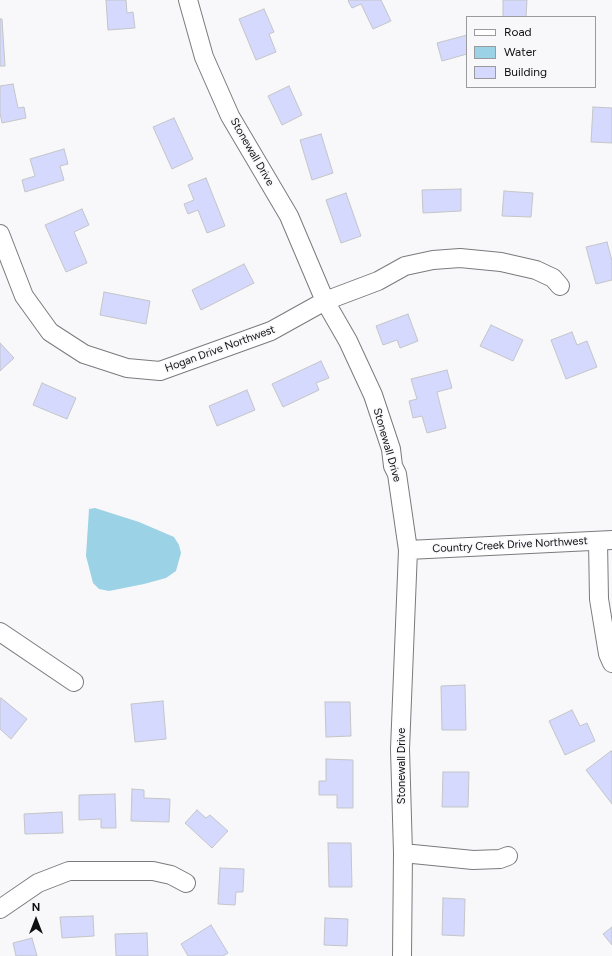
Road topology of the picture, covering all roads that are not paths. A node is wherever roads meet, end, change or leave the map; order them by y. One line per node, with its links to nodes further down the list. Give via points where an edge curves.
1 (188, 0): 4 (street, Stonewall Drive, via 204,57 224,103 289,216)
2 (0, 234): 4 (street, Hogan Drive Northwest, via 24,296 50,332 84,354 127,368 160,371 272,331)
3 (560, 286): 4 (street, Hogan Drive Northwest, via 553,278 536,270 501,262 460,258 405,266 378,281)
4 (325, 301): 6 (street, Stonewall Drive, via 348,340 373,395 391,449)
5 (605, 541): 6 (street, Country Creek Drive Northwest); 8 (street, via 599,599 608,654)
6 (408, 550): 10 (street, Stonewall Drive, via 400,749)
7 (0, 632): 9 (street)
8 (612, 663)
9 (74, 682)
10 (403, 853): 11 (street, via 473,860 500,859); 14 (street, Stonewall Drive)
11 (508, 856)
12 (186, 884): 13 (street, via 171,875 153,871 69,871 38,884)
13 (0, 909)
14 (402, 956)

